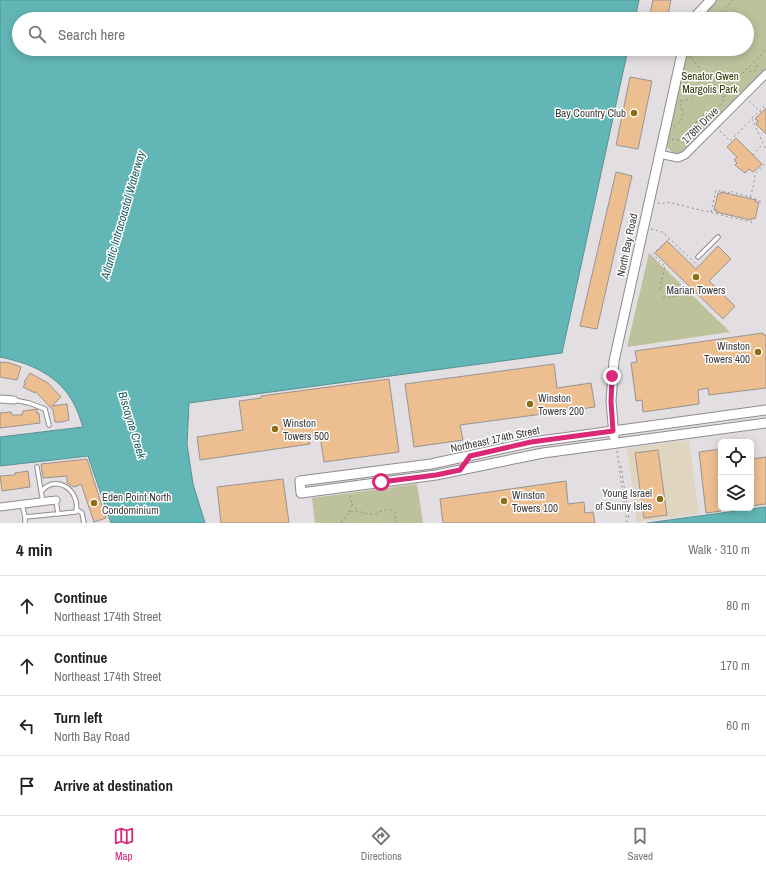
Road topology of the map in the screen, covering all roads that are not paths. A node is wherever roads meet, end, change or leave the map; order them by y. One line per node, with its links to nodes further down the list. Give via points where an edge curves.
1 (711, 0): 2 (street)
2 (700, 12)
3 (681, 56): 5 (street, North Bay Road)
4 (766, 74): 5 (street, 178th Drive, via 685,155 678,158)
5 (659, 154): 16 (street, North Bay Road, via 614,361 611,402)
6 (718, 237): 7 (lane)
7 (698, 257)
8 (0, 399): 9 (street)
9 (14, 400): 14 (lane, via 29,402 44,409)
10 (766, 410): 11 (street, Northeast 174th Street)
11 (705, 419): 12 (street, Northeast 174th Street); 15 (street)
12 (672, 423): 16 (street, Northeast 174th Street); 17 (street)
13 (766, 423): 15 (street, Northeast 174th Street)
14 (49, 425)
15 (706, 430): 17 (street, Northeast 174th Street)
16 (613, 431): 18 (street, Northeast 174th Street); 19 (street, North Bay Road)
17 (673, 435): 19 (street, Northeast 174th Street)
18 (565, 438): 20 (lane); 21 (street, Northeast 174th Street, via 531,442 468,458)
19 (616, 446): 20 (street, Northeast 174th Street)
20 (567, 449): 24 (street, Northeast 174th Street)
21 (431, 464): 23 (street, Northeast 174th Street); 24 (lane)
22 (37, 467): 26 (lane)
23 (343, 475): 25 (lane); 25 (street, Northeast 174th Street, via 300,481 301,493)
24 (433, 475): 25 (street, Northeast 174th Street)
25 (347, 489)
26 (41, 492): 28 (lane); 31 (lane, via 50,484 66,486 76,498)
27 (56, 500): 28 (street); 32 (lane)
28 (43, 502): 29 (street)
29 (22, 504): 30 (street); 33 (lane)
30 (0, 507)
31 (76, 509): 32 (lane, via 76,512); 35 (lane, via 82,513)
32 (58, 514): 33 (lane)
33 (25, 517): 34 (lane)
34 (25, 523)
35 (84, 523)

